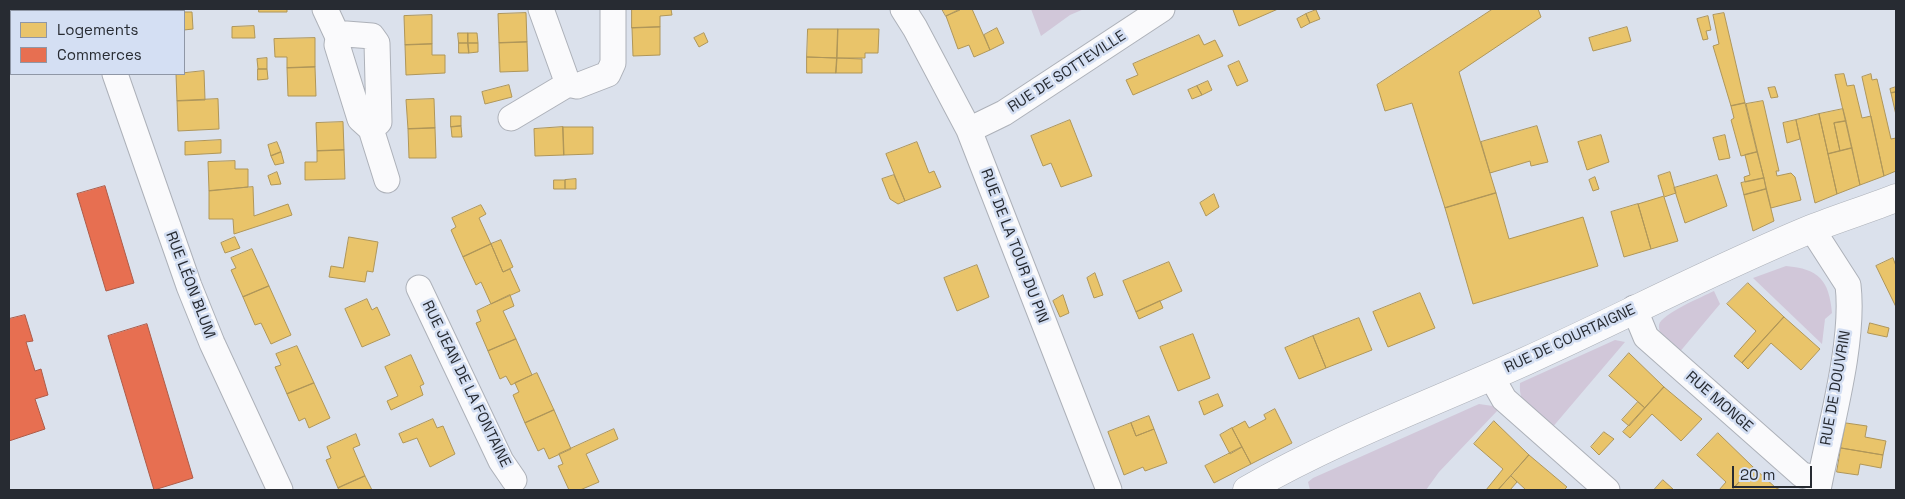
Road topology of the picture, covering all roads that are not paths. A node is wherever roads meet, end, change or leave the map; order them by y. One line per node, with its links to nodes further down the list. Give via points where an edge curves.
1 (325, 9): 6 (street)
2 (541, 9): 8 (street)
3 (613, 9): 8 (street, via 613,63 608,74 577,86)
4 (902, 9): 11 (street, RUE DE LA TOUR DU PIN)
5 (1162, 9): 11 (street, RUE DE SOTTEVILLE, via 1004,113)
6 (338, 37): 10 (street, via 337,45 360,119); 10 (street, via 346,34 372,36 377,42 379,122)
7 (115, 75): 21 (street, RUE LÉON BLUM, via 188,286)
8 (568, 84): 9 (street)
9 (511, 118)
10 (371, 130): 12 (street)
11 (969, 130): 22 (street, RUE DE LA TOUR DU PIN)
12 (387, 180)
13 (1896, 198): 14 (street, RUE DE COURTAIGNE)
14 (1812, 229): 16 (street, RUE DE COURTAIGNE); 19 (street, RUE DE DOUVRIN, via 1848,285 1845,349)
15 (419, 288): 20 (street, RUE JEAN DE LA FONTAINE)
16 (1634, 308): 17 (street, RUE DE COURTAIGNE); 19 (street, RUE MONGE, via 1646,337 1802,475)
17 (1491, 376): 18 (street, RUE DE COURTAIGNE, via 1401,415); 24 (street, via 1504,399)
18 (1276, 483): 23 (street, RUE DE COURTAIGNE)
19 (1819, 485)
20 (512, 487)
21 (280, 490)
22 (1109, 490)
23 (1247, 490)
24 (1607, 490)

